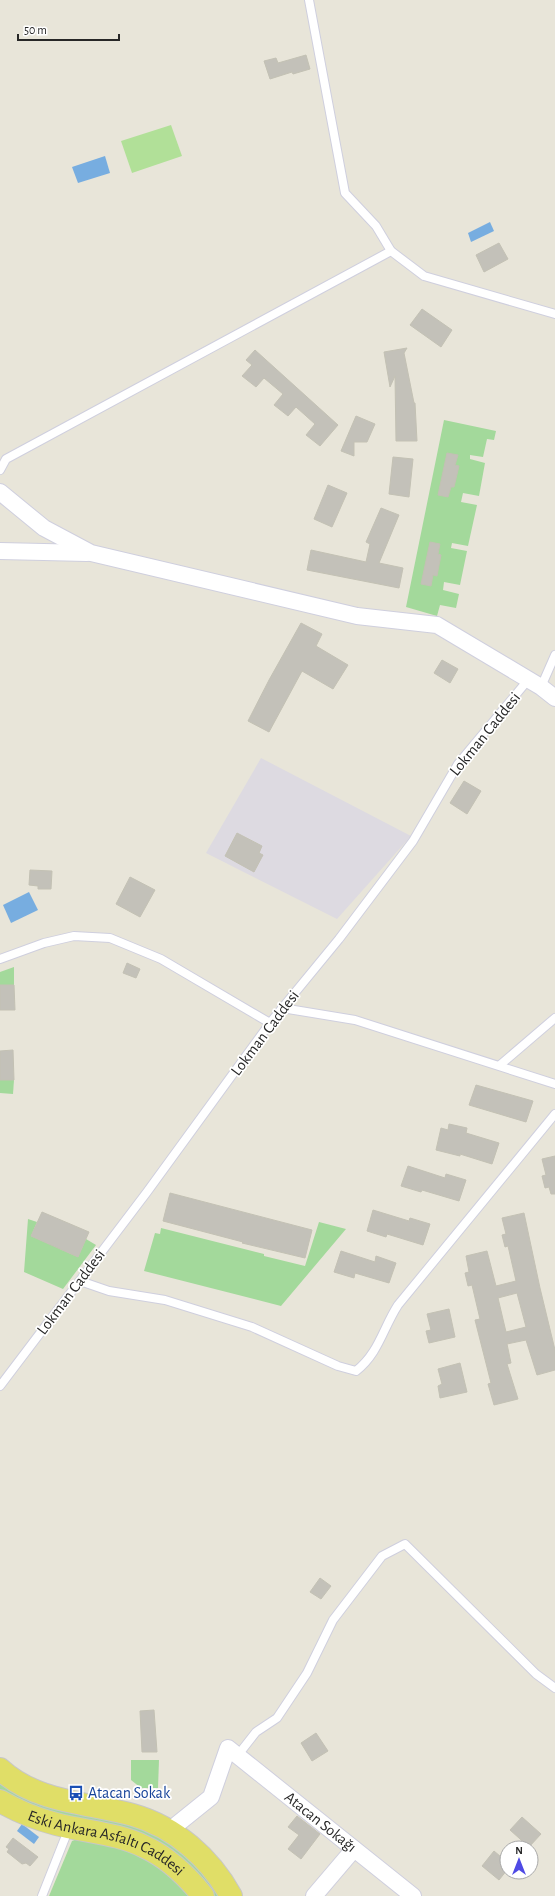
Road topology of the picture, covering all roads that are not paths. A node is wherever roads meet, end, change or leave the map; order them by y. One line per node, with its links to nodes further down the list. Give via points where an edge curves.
1 (309, 0): 2 (lane, via 345,193 376,226)
2 (391, 252): 3 (lane, via 424,276); 4 (lane, via 6,458)
3 (555, 314)
4 (0, 470)
5 (0, 492): 7 (street, via 44,528)
6 (0, 551): 7 (street)
7 (91, 553): 9 (street, via 357,616 437,625)
8 (555, 655): 9 (lane, Lokman Caddesi)
9 (535, 683): 10 (street); 12 (lane, Lokman Caddesi, via 458,764 413,841 339,939)
10 (555, 698)
11 (0, 959): 14 (lane, via 44,942 74,936 110,938 161,959)
12 (282, 1008): 14 (lane, Lokman Caddesi); 15 (lane, via 355,1020)
13 (555, 1018): 15 (lane)
14 (270, 1023): 18 (lane, Lokman Caddesi)
15 (500, 1065): 16 (lane)
16 (555, 1084)
17 (555, 1114): 18 (lane, via 398,1305 368,1362 356,1371 338,1366 252,1327 165,1300 109,1291)
18 (80, 1281): 19 (lane, Lokman Caddesi)
19 (0, 1386)
20 (555, 1688): 21 (lane, via 536,1674 405,1544 382,1556 333,1620 308,1673 276,1718)
21 (233, 1752): 25 (street, via 211,1797); 26 (street, Atacan Sokağı)
22 (0, 1769): 25 (main road, Eski Ankara Asfaltı Caddesi, via 35,1792 133,1815)
23 (0, 1801): 24 (main road, Eski Ankara Asfaltı Caddesi, via 16,1810)
24 (68, 1827): 27 (lane); 28 (main road, Eski Ankara Asfaltı Caddesi, via 125,1839 145,1846 182,1872)
25 (170, 1830): 29 (main road, Eski Ankara Asfaltı Caddesi, via 208,1864)
26 (354, 1849): 30 (street); 31 (street, Atacan Sokağı)
27 (42, 1896)
28 (203, 1896)
29 (231, 1896)
30 (314, 1896)
31 (413, 1896)

